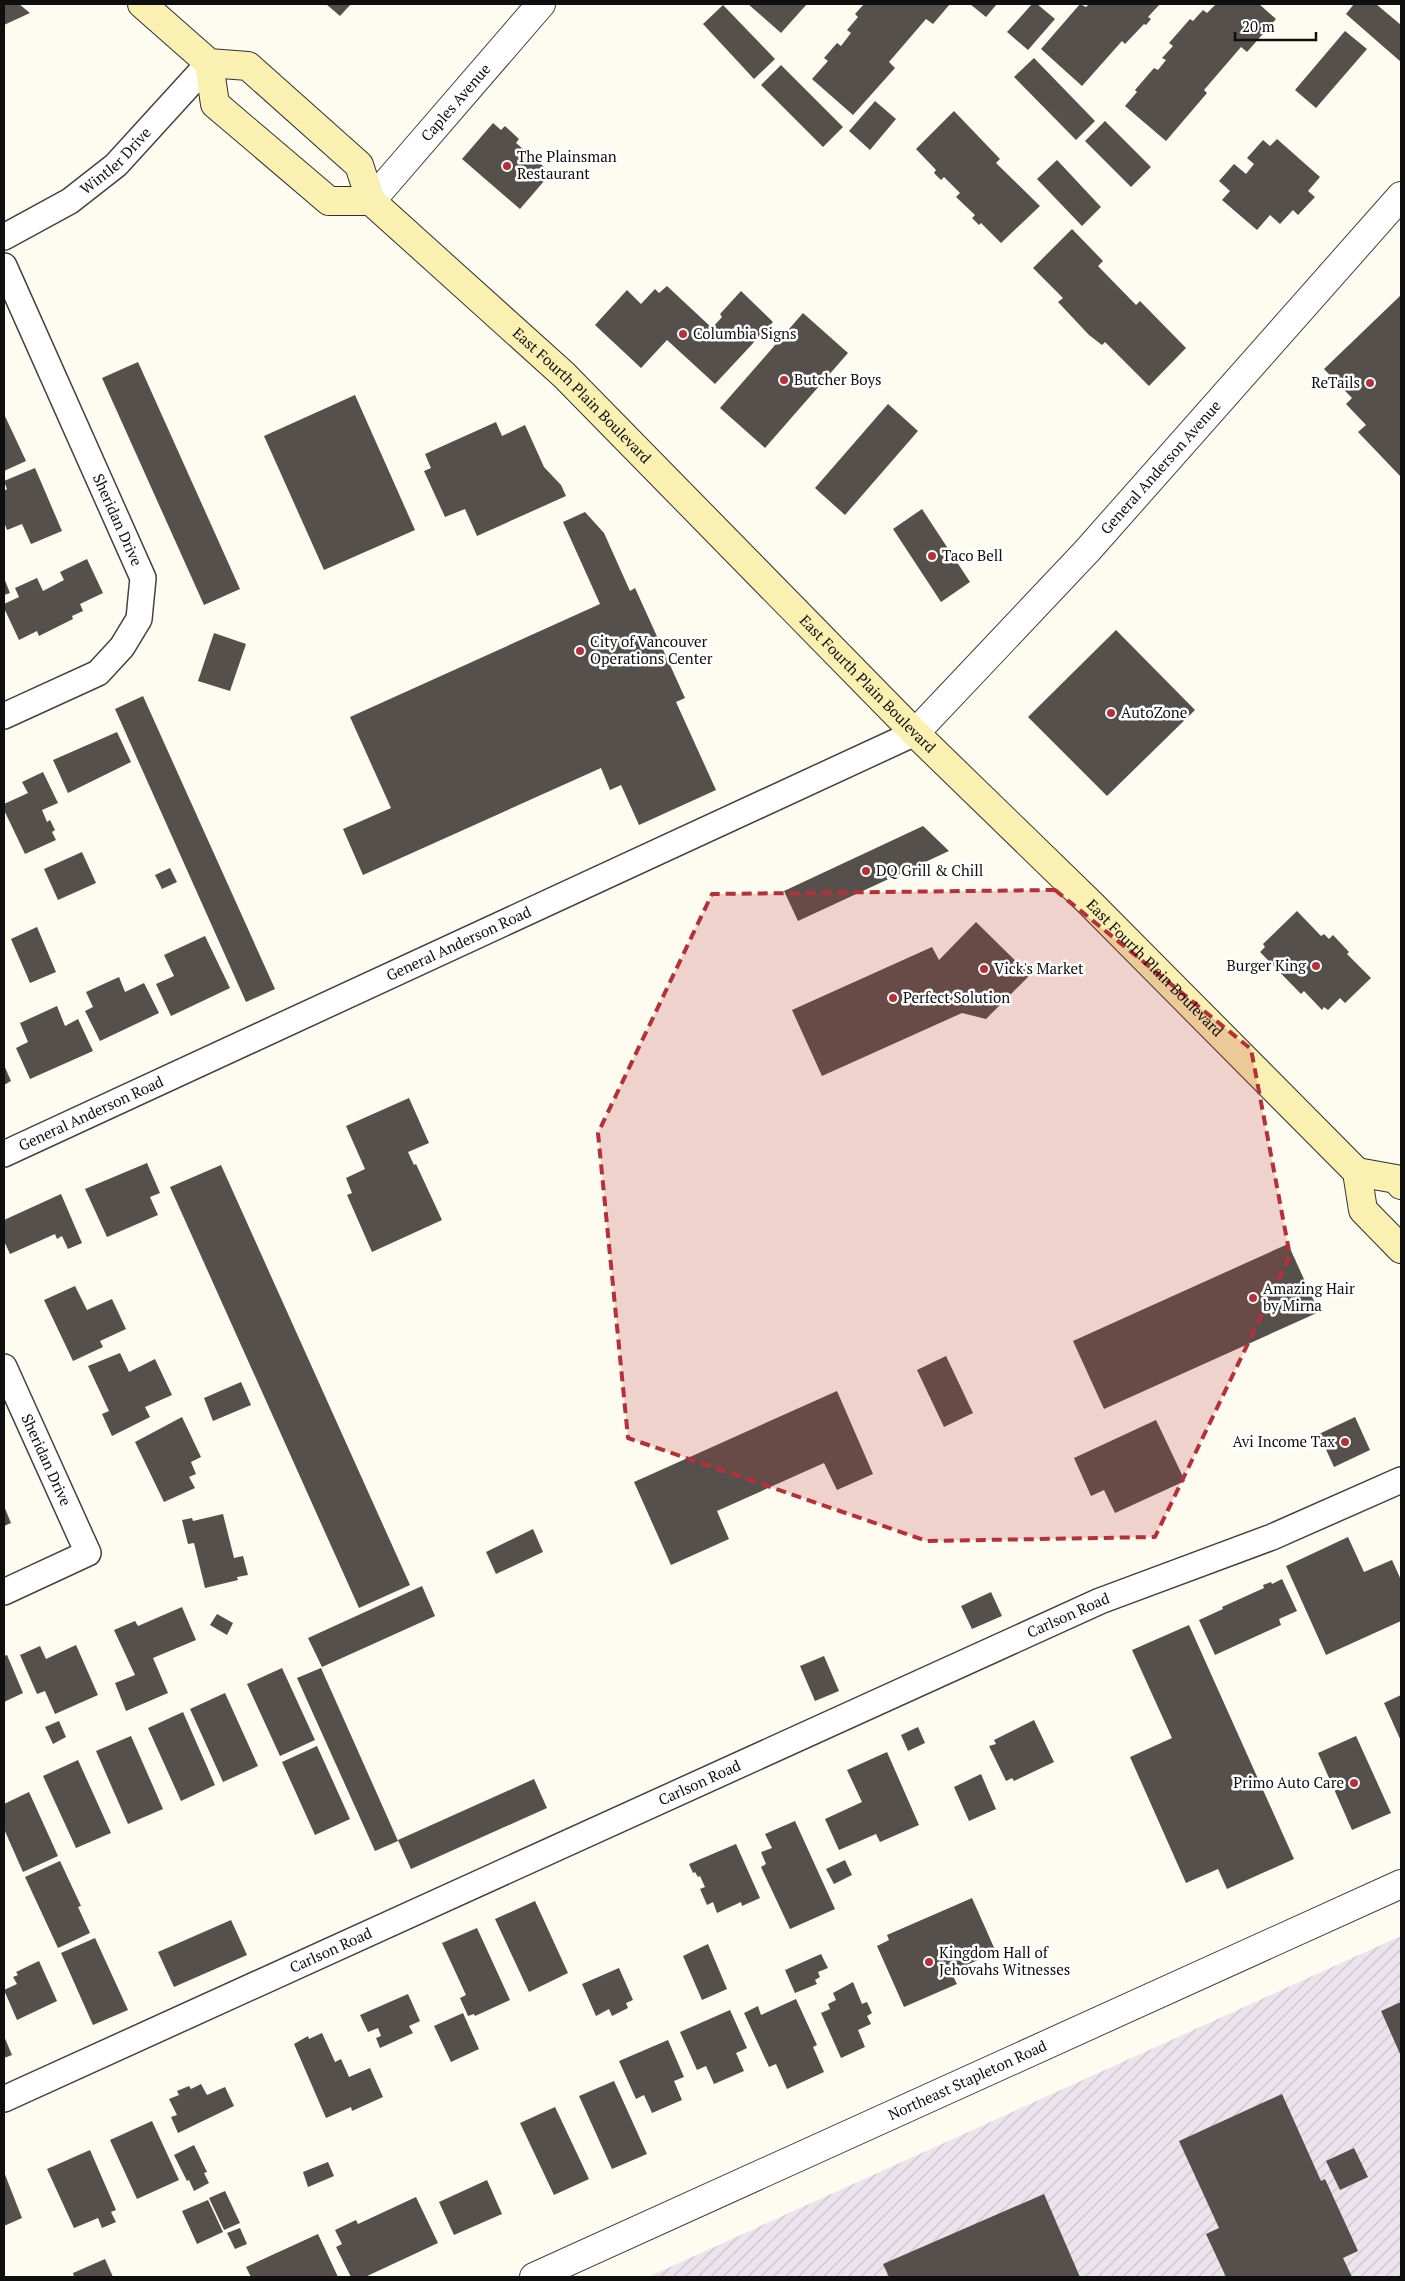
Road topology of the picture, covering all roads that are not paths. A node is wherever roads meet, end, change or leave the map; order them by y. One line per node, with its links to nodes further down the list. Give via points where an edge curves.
1 (142, 4): 3 (main road)
2 (541, 4): 5 (street, Caples Avenue)
3 (209, 63): 5 (main road, East Fourth Plain Boulevard, via 248,66 359,164); 5 (main road, via 215,104 329,201); 6 (street, Wintler Drive, via 116,165 70,201)
4 (1401, 196): 9 (street, General Anderson Avenue, via 1094,543)
5 (371, 201): 9 (main road, East Fourth Plain Boulevard, via 564,375)
6 (4, 236)
7 (4, 266): 8 (street, Sheridan Drive, via 143,578 139,619 122,647 98,672)
8 (4, 716)
9 (915, 733): 10 (street, General Anderson Road); 11 (main road, East Fourth Plain Boulevard, via 1091,904)
10 (4, 1154)
11 (1357, 1172): 12 (main road, via 1396,1179); 13 (main road, via 1363,1210)
12 (1401, 1185)
13 (1401, 1249)
14 (4, 1367): 16 (street, Sheridan Drive, via 88,1553)
15 (1401, 1480): 18 (street, Carlson Road, via 1272,1537 1100,1601)
16 (4, 1592)
17 (1401, 1884): 19 (street, Northeast Stapleton Road)
18 (4, 2099)
19 (534, 2277)

